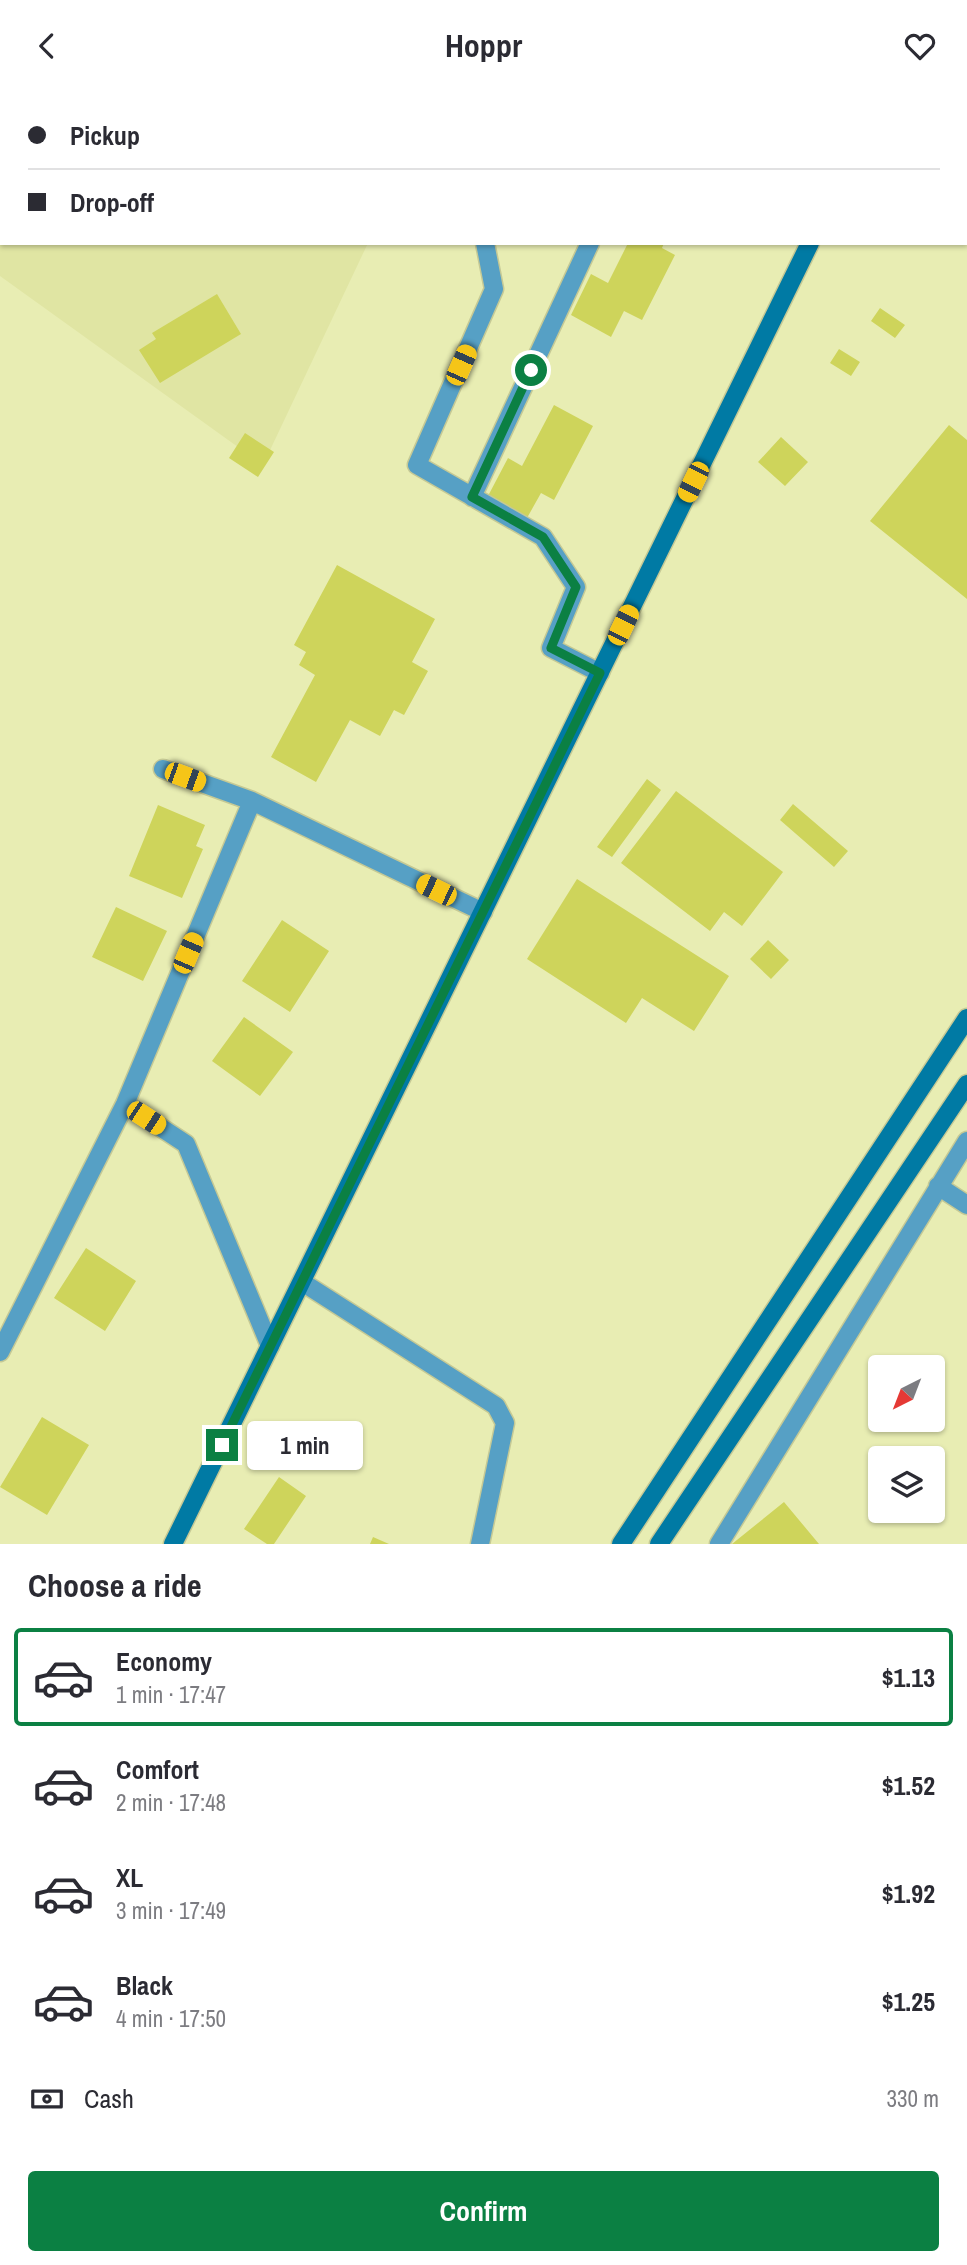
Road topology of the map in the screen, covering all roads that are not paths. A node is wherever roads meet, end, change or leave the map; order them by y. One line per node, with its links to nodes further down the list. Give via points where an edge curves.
1 (485, 245): 4 (street, via 494,289 417,465)
2 (589, 245): 4 (street)
3 (809, 245): 5 (main road)
4 (472, 497): 5 (street, via 543,537 576,587 551,648)
5 (600, 673): 8 (main road)
6 (163, 769): 7 (street)
7 (252, 801): 8 (street); 11 (street)
8 (483, 912): 15 (main road)
9 (967, 1019): 20 (main road)
10 (967, 1084): 21 (main road)
11 (125, 1104): 16 (street, via 186,1144); 17 (street)
12 (967, 1141): 13 (street)
13 (938, 1186): 14 (street); 22 (street)
14 (967, 1205)
15 (302, 1282): 16 (main road); 19 (street, via 496,1406 505,1423)
16 (270, 1346): 18 (main road)
17 (0, 1352)
18 (173, 1544)
19 (480, 1544)
20 (621, 1544)
21 (659, 1544)
22 (719, 1544)

